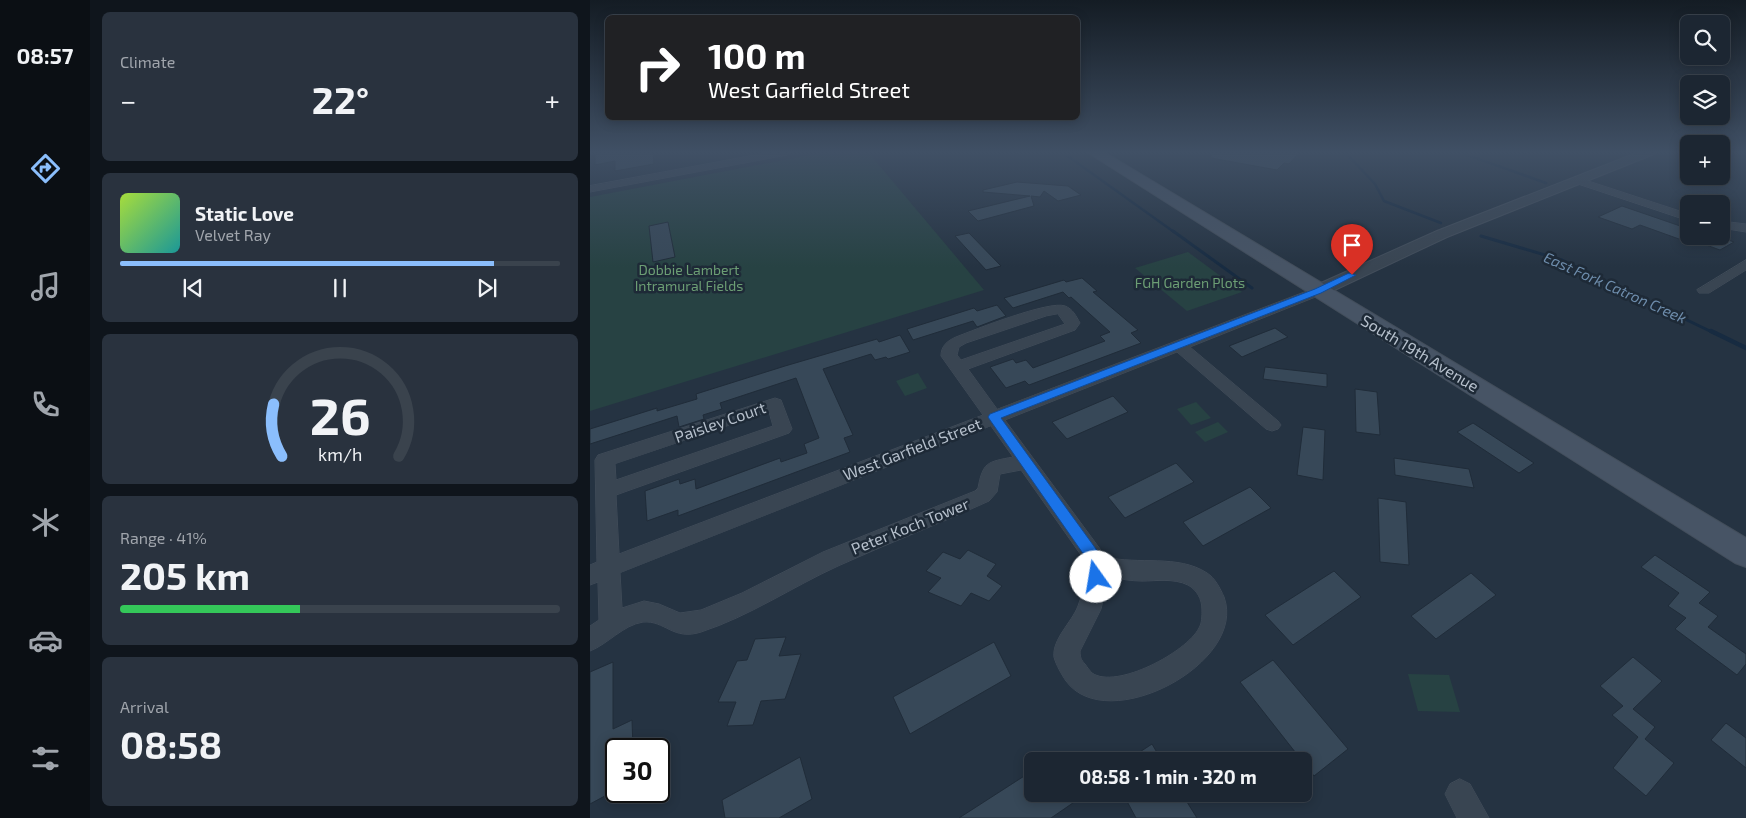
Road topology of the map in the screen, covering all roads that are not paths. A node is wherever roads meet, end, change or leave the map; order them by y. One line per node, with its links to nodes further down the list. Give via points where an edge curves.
1 (1156, 190): 9 (main road, South 19th Avenue)
2 (1551, 190): 9 (street, West Garfield Street, via 1442,234)
3 (1606, 190): 4 (street)
4 (1680, 215)
5 (1730, 225): 6 (street)
6 (1746, 228)
7 (1746, 264): 8 (street)
8 (1704, 290)
9 (1318, 291): 10 (street, West Garfield Street); 16 (main road, South 19th Avenue)
10 (1178, 345): 12 (street, West Garfield Street); 13 (street)
11 (958, 366): 11 (street, via 949,356 949,350 961,340 1053,310 1061,309 1073,323 1070,327); 12 (street)
12 (994, 417): 14 (street); 18 (street, West Garfield Street)
13 (1272, 425)
14 (1026, 462): 17 (street); 19 (street, Peter Koch Tower, via 996,467 991,471 987,492 982,496 833,558 701,621 677,624 650,612 640,612)
15 (606, 491): 15 (street, Paisley Court, via 605,460 775,404 783,429); 18 (street, Paisley Court)
16 (1746, 554)
17 (1099, 564): 17 (street, via 1089,609 1069,645 1067,658 1076,678 1095,688 1118,689 1142,684 1186,659 1204,642 1215,618 1213,599 1207,587 1196,578 1176,572 1125,570)
18 (600, 571): 19 (street, Paisley Court)
19 (611, 625): 20 (street)
20 (590, 640)

